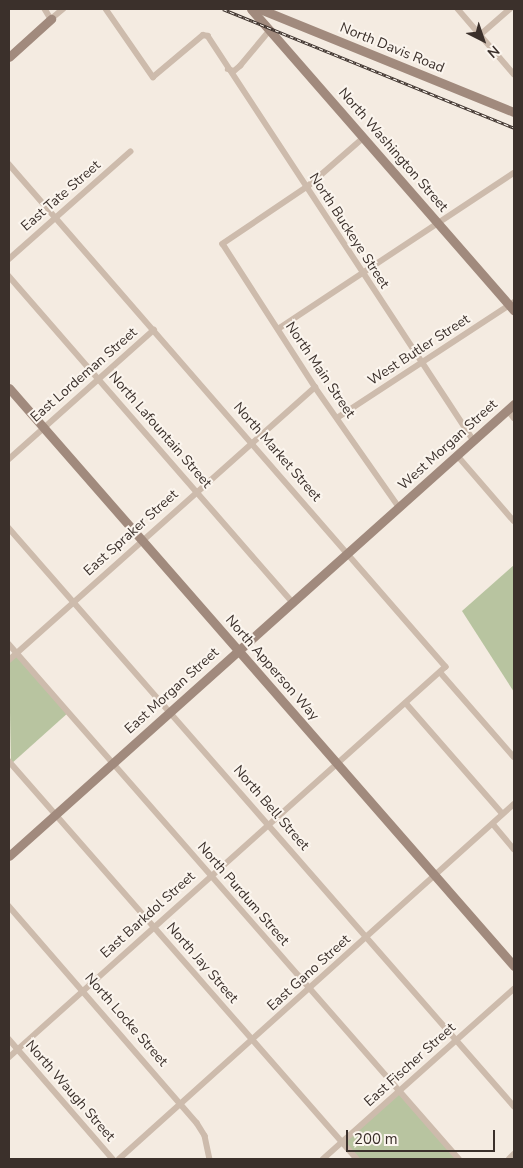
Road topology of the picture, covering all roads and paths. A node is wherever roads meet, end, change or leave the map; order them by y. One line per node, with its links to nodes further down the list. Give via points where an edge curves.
1 (45, 9): 8 (street)
2 (63, 9): 8 (street)
3 (106, 9): 12 (street, North Buckeye Street, via 153,77 206,34)
4 (251, 9): 9 (main road, North Washington Street)
5 (260, 9): 14 (main road, North Davis Road)
6 (458, 9): 10 (street)
7 (510, 9): 10 (street)
8 (51, 19): 11 (main road)
9 (270, 30): 12 (street, via 240,66 234,71); 15 (main road, North Washington Street)
10 (480, 35): 13 (street)
11 (9, 57)
12 (228, 69): 19 (street, North Buckeye Street)
13 (514, 74)
14 (514, 112)
15 (364, 138): 19 (street); 21 (main road, North Washington Street)
16 (130, 152): 20 (street, East Tate Street)
17 (9, 164): 20 (street, North Market Street)
18 (514, 173): 21 (street)
19 (306, 187): 23 (street, North Buckeye Street); 26 (street, North Main Street, via 224,244)
20 (55, 218): 22 (street, East Tate Street); 27 (street, North Market Street)
21 (439, 224): 23 (street); 25 (main road, North Washington Street)
22 (9, 259)
23 (363, 274): 26 (street); 28 (street, North Buckeye Street)
24 (9, 276): 29 (street, North Lafountain Street)
25 (513, 306): 28 (street, West Butler Street)
26 (278, 329): 30 (street, North Main Street)
27 (154, 330): 29 (street, East Lordeman Street); 37 (street, North Market Street)
28 (422, 363): 33 (street, West Butler Street); 36 (street, North Buckeye Street)
29 (99, 378): 35 (street, East Lordeman Street); 40 (street, North Lafountain Street)
30 (316, 387): 33 (street, North Main Street); 37 (street, East Spraker Street)
31 (9, 388): 35 (main road, North Apperson Way)
32 (511, 407): 34 (street); 36 (main road, West Morgan Street)
33 (337, 418): 41 (street, North Main Street)
34 (514, 418)
35 (43, 428): 39 (street, East Lordeman Street); 44 (main road, North Apperson Way)
36 (473, 440): 38 (main road, West Morgan Street)
37 (252, 442): 40 (street, East Spraker Street); 45 (street, North Market Street)
38 (457, 455): 41 (main road, West Morgan Street); 42 (street)
39 (9, 459)
40 (197, 491): 44 (street, East Spraker Street); 47 (street, North Lafountain Street)
41 (399, 507): 45 (main road, East Morgan Street)
42 (514, 521)
43 (9, 528): 46 (street, North Bell Street)
44 (142, 540): 46 (street, East Spraker Street); 49 (main road, North Apperson Way)
45 (348, 552): 47 (main road, East Morgan Street); 52 (street, North Market Street, via 443,660 446,667)
46 (74, 602): 50 (street, East Spraker Street); 54 (street, North Bell Street)
47 (292, 602): 49 (main road, East Morgan Street)
48 (9, 644): 50 (street, North Purdum Street)
49 (238, 651): 54 (main road, East Morgan Street); 58 (main road, North Apperson Way)
50 (16, 653): 51 (street, East Spraker Street); 57 (street, North Purdum Street)
51 (9, 660)
52 (441, 672): 53 (street, East Barkdol Street); 55 (street, North Market Street)
53 (406, 703): 58 (street, East Barkdol Street); 61 (street)
54 (170, 712): 57 (main road, East Morgan Street); 63 (street, North Bell Street)
55 (514, 757)
56 (9, 761): 60 (street, North Jay Street)
57 (113, 763): 60 (main road, East Morgan Street); 66 (street, North Purdum Street)
58 (337, 764): 63 (street, East Barkdol Street); 67 (main road, North Apperson Way)
59 (514, 804): 61 (street, East Gano Street)
60 (56, 814): 65 (main road, East Morgan Street); 69 (street, North Jay Street)
61 (503, 814): 62 (street, East Gano Street)
62 (493, 824): 64 (street); 67 (street, East Gano Street)
63 (269, 825): 66 (street, East Barkdol Street); 70 (street, North Bell Street)
64 (514, 849)
65 (11, 850)
66 (211, 876): 69 (street, East Barkdol Street); 72 (street, North Purdum Street)
67 (435, 876): 70 (street, East Gano Street); 71 (main road, North Apperson Way)
68 (9, 906): 74 (street, North Locke Street)
69 (154, 927): 74 (street, East Barkdol Street); 76 (street, North Jay Street)
70 (367, 938): 72 (street, East Gano Street); 77 (street, North Bell Street)
71 (514, 966)
72 (310, 989): 76 (street, East Gano Street); 80 (street, North Purdum Street)
73 (514, 989): 77 (street, East Fischer Street)
74 (82, 991): 78 (street, East Barkdol Street); 81 (street, North Locke Street)
75 (9, 1039): 78 (street, North Waugh Street)
76 (253, 1040): 81 (street, East Gano Street); 83 (street, North Jay Street)
77 (456, 1040): 80 (street, East Fischer Street); 82 (street, North Bell Street)
78 (18, 1050): 79 (street, East Barkdol Street); 85 (street, North Waugh Street)
79 (9, 1058)
80 (400, 1091): 83 (street, East Fischer Street); 90 (street, North Purdum Street)
81 (180, 1105): 86 (street, East Gano Street); 87 (street, North Locke Street, via 205,1136)
82 (514, 1106)
83 (342, 1142): 88 (street, East Fischer Street); 89 (street, North Jay Street)
84 (514, 1154): 91 (street)
85 (113, 1159)
86 (119, 1159)
87 (210, 1159)
88 (323, 1159)
89 (357, 1159)
90 (459, 1159)
91 (509, 1159)

